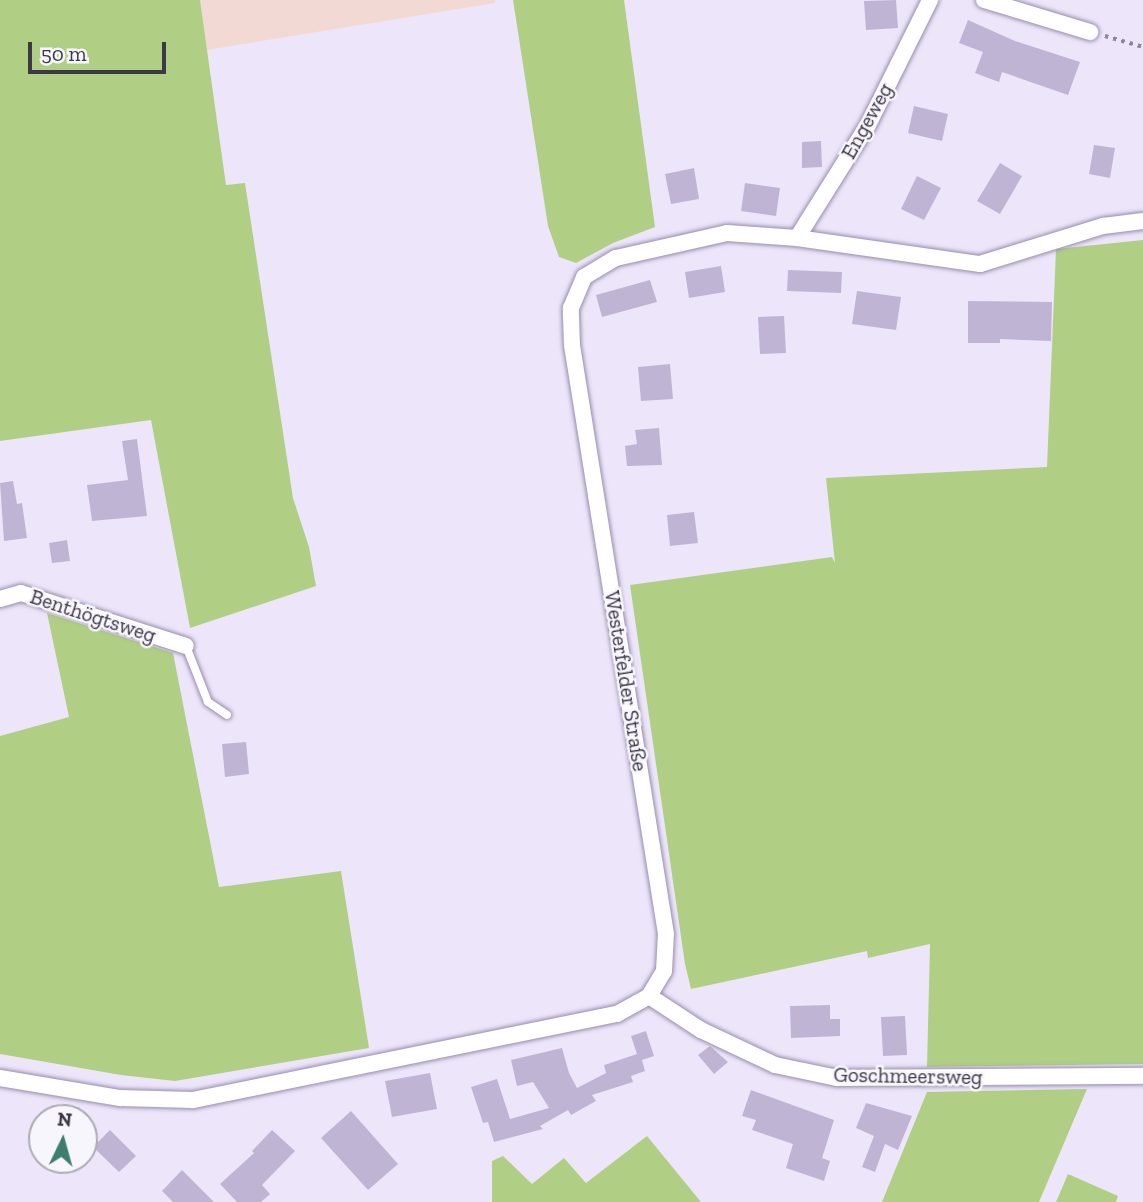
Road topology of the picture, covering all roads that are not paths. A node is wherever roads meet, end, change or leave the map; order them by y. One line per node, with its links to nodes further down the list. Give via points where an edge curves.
1 (930, 0): 5 (street, Engeweg, via 868,125)
2 (984, 0): 3 (street)
3 (1090, 32)
4 (1143, 221): 5 (street, Westerfelder Straße, via 1103,226 980,264)
5 (797, 238): 9 (street, Westerfelder Straße, via 727,233 616,258 584,276 571,308 572,345 666,934 664,971)
6 (0, 599): 7 (street, Benthögtsweg, via 21,593)
7 (186, 646): 8 (lane, via 208,702)
8 (227, 715)
9 (649, 996): 10 (street, Goschmeersweg, via 701,1030 775,1065 837,1079); 11 (street, via 617,1014 193,1100 120,1098)
10 (1143, 1076)
11 (0, 1078)

